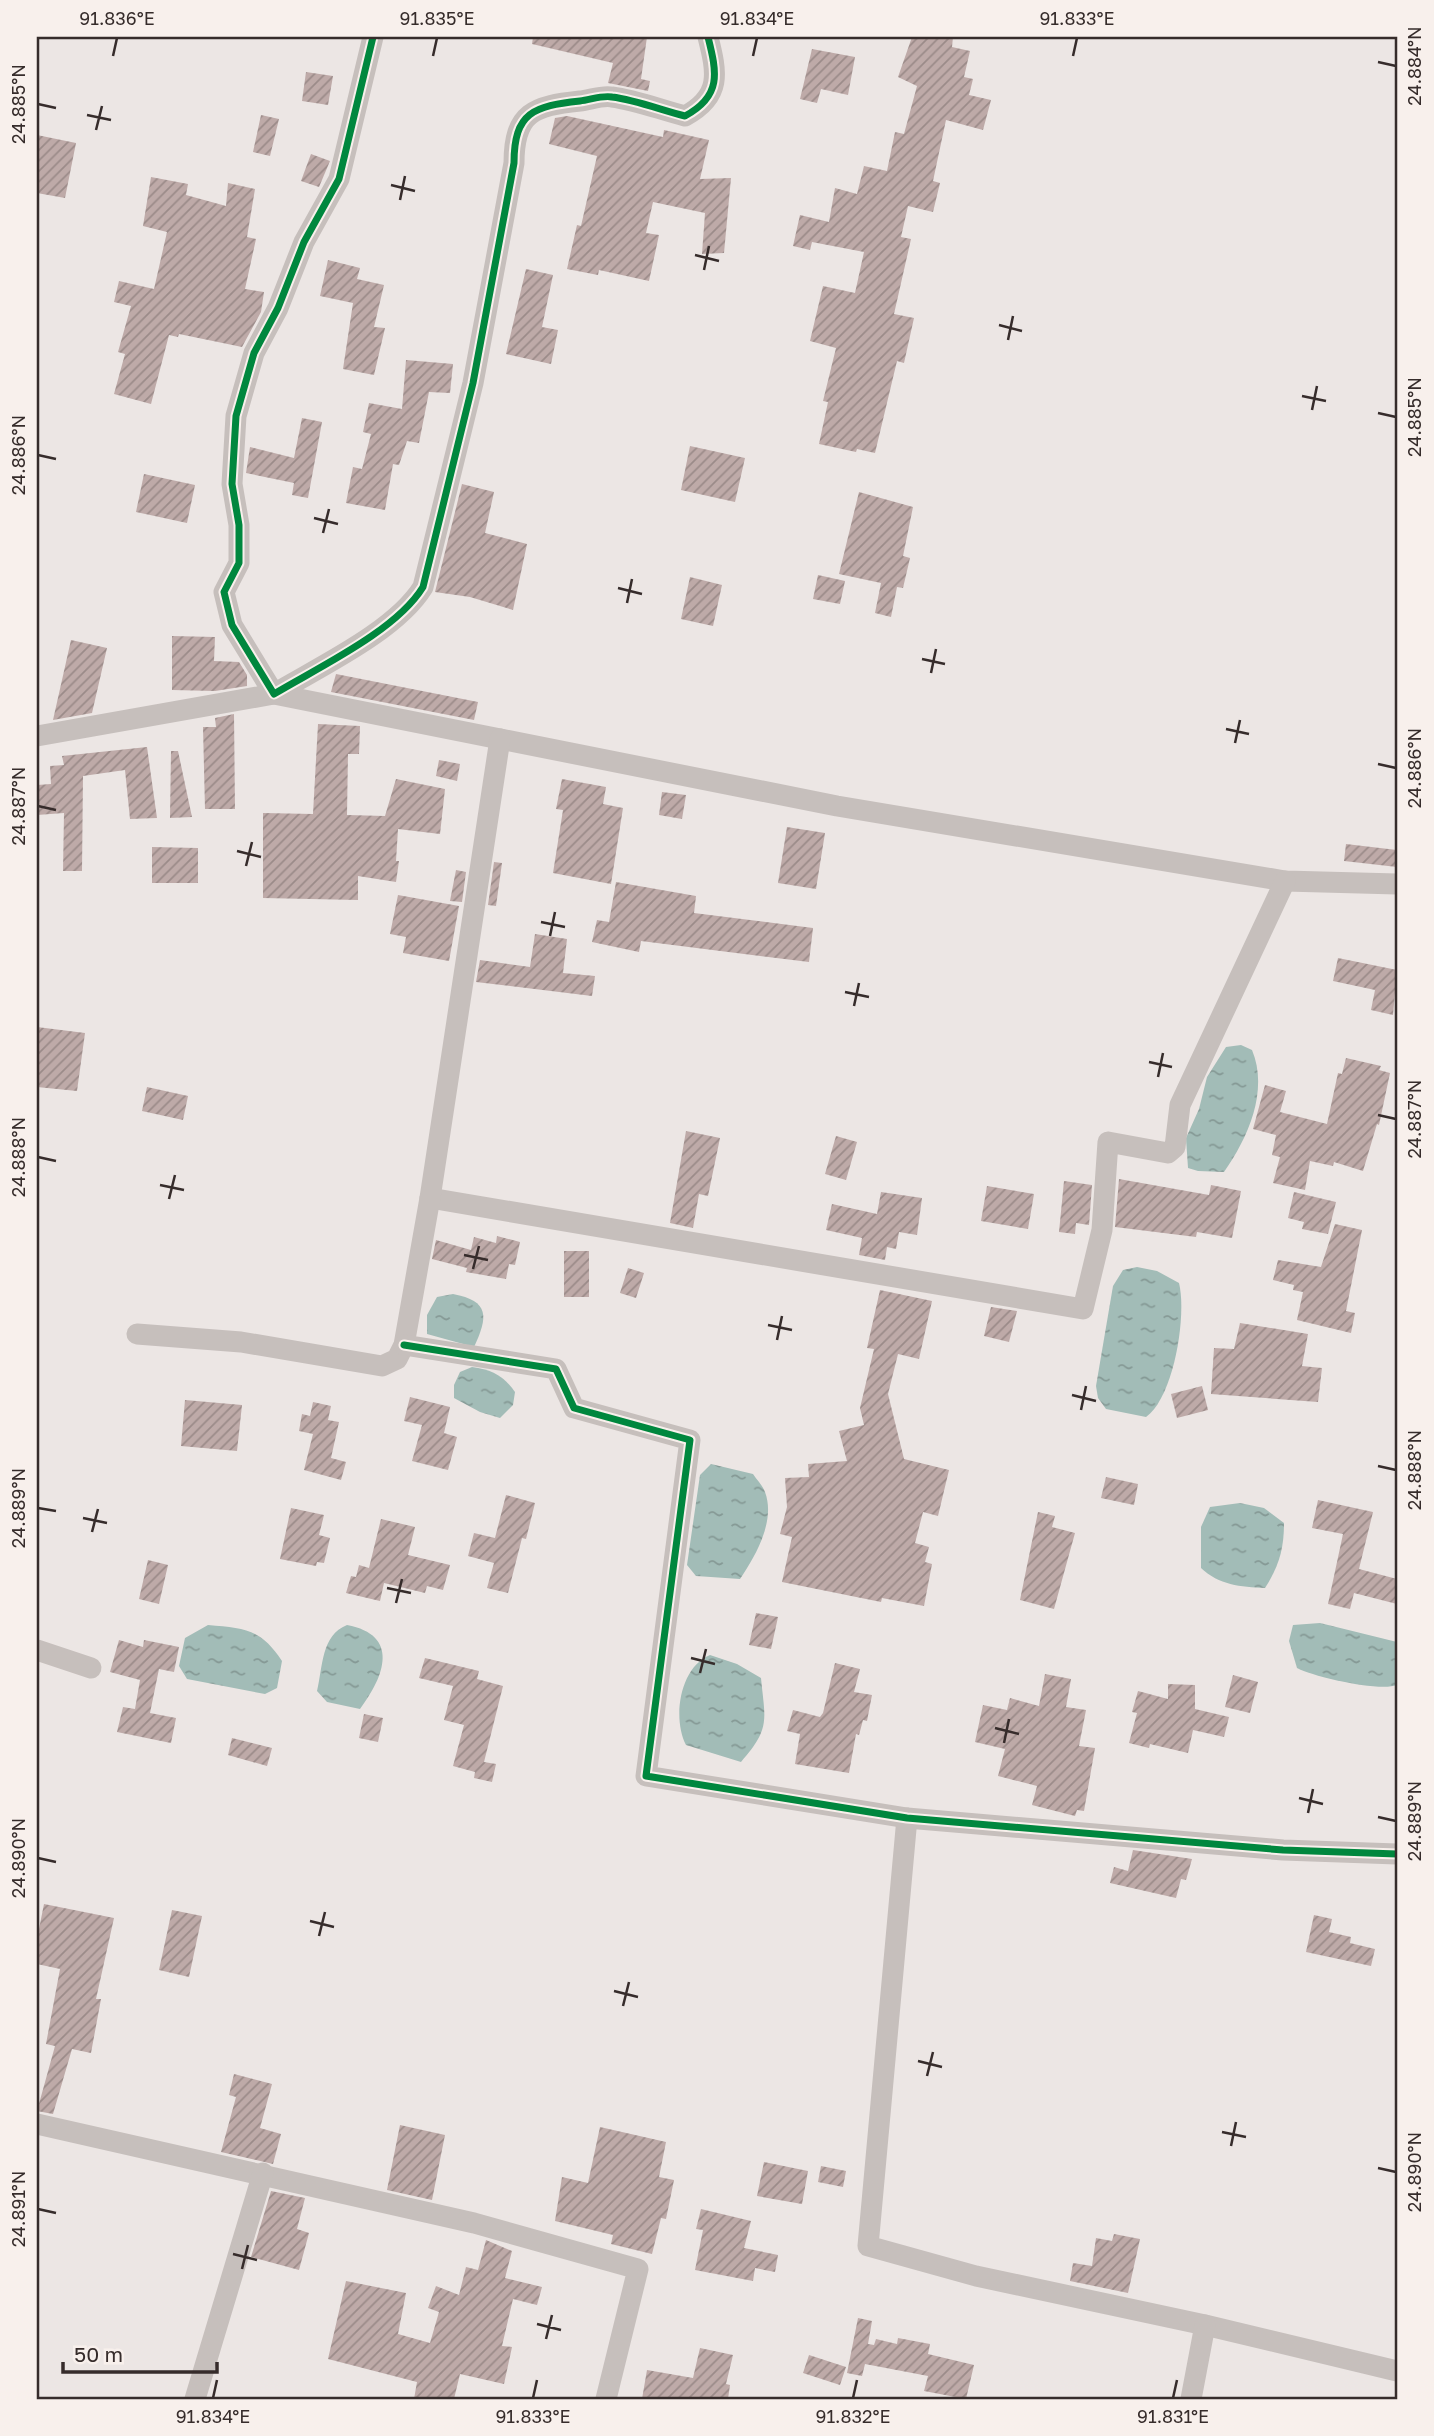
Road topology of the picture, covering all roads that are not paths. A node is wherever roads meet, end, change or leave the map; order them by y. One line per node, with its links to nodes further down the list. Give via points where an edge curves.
1 (373, 37): 3 (street, via 339,179 304,242 254,353 236,416 232,484 239,563 224,592 232,625)
2 (708, 37): 3 (street, via 715,61 713,86 702,106 685,116 607,97 557,102 521,121 473,383 422,587 412,605 385,626)
3 (274, 694): 4 (street); 5 (street)
4 (37, 736)
5 (500, 739): 6 (street, via 837,806); 8 (street)
6 (1285, 881): 7 (street); 8 (street, via 1180,1105 1175,1147 1168,1153 1108,1142 1102,1230 1083,1308)
7 (1397, 884)
8 (430, 1198): 10 (street)
9 (137, 1334): 10 (street, via 240,1342 382,1366 397,1359)
10 (404, 1345): 13 (street, via 556,1369 574,1408 690,1440 646,1776)
11 (37, 1650): 12 (street)
12 (91, 1668)
13 (907, 1818): 14 (street, via 1283,1850); 17 (street, via 868,2246 976,2276)
14 (1397, 1854)
15 (37, 2124): 16 (street)
16 (263, 2173): 19 (street); 20 (street, via 474,2223 638,2269)
17 (1205, 2325): 18 (street); 21 (street)
18 (1397, 2371)
19 (195, 2399)
20 (606, 2399)
21 (1191, 2399)

